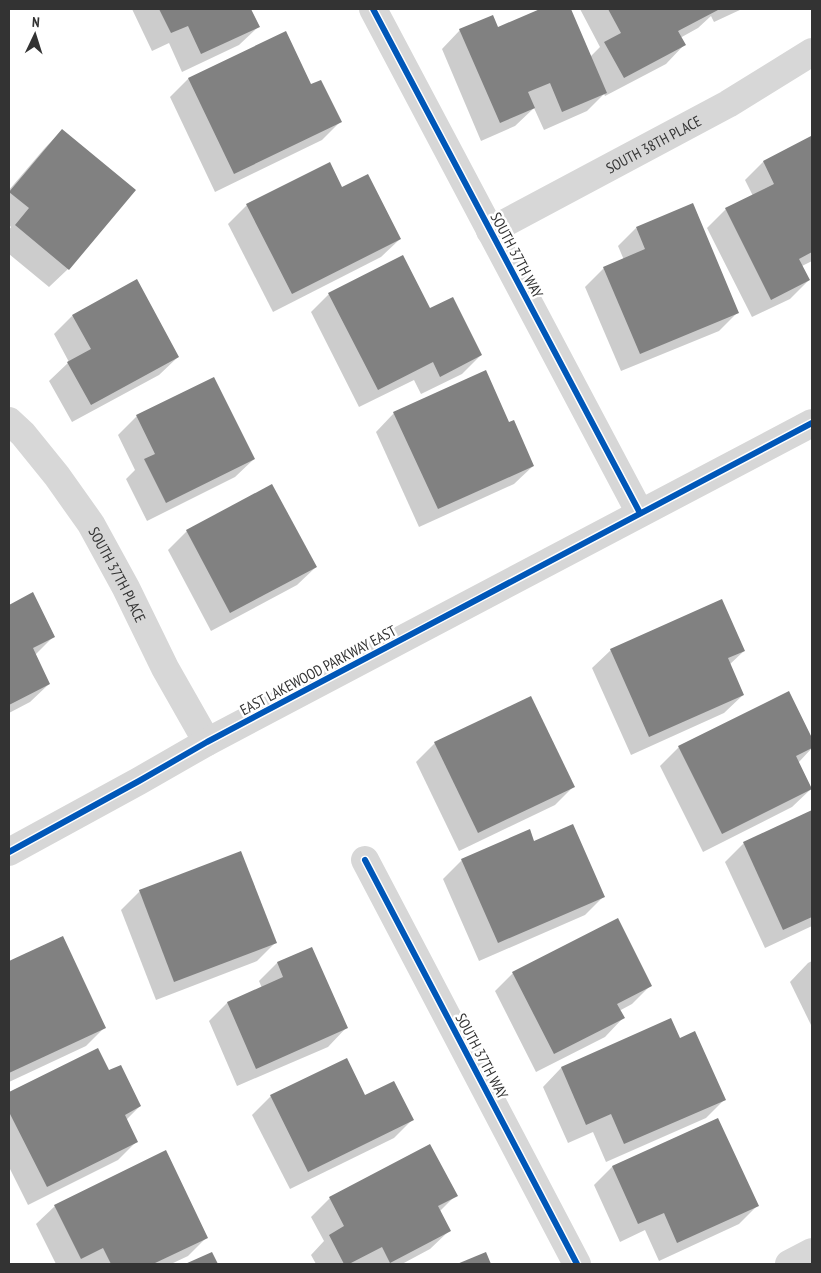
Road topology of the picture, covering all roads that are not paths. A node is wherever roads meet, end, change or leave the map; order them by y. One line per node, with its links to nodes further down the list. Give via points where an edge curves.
1 (373, 9): 3 (street, SOUTH 37TH WAY)
2 (812, 52): 3 (street, SOUTH 38TH PLACE, via 728,104)
3 (490, 231): 6 (street, SOUTH 37TH WAY)
4 (9, 421): 7 (street, SOUTH 37TH PLACE, via 51,469 91,524)
5 (812, 423): 6 (street, EAST LAKEWOOD PARKWAY EAST)
6 (640, 513): 7 (street, EAST LAKEWOOD PARKWAY EAST)
7 (207, 742): 8 (street, EAST LAKEWOOD PARKWAY EAST)
8 (9, 852)
9 (365, 860): 11 (street, SOUTH 37TH WAY)
10 (812, 1252): 12 (street)
11 (577, 1264)
12 (789, 1264)

